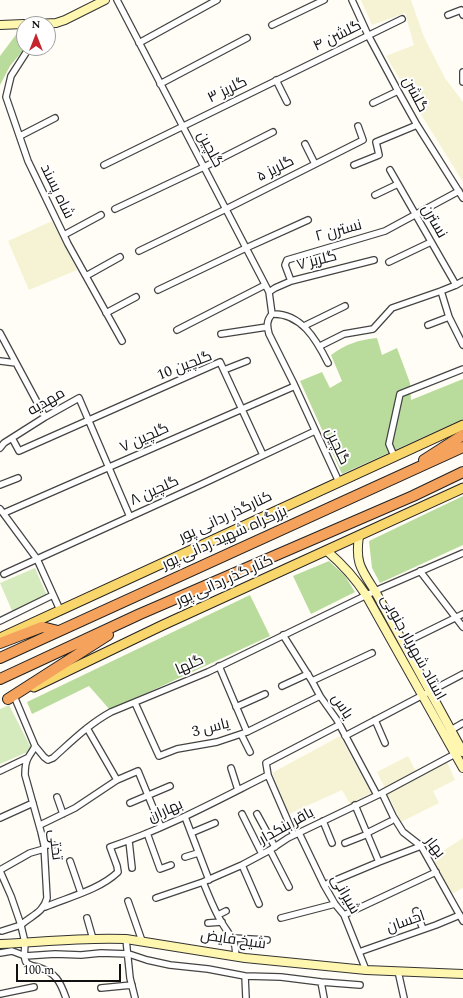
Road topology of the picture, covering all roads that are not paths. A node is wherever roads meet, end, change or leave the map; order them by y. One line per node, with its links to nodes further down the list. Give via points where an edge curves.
1 (105, 0): 9 (street)
2 (117, 0): 15 (street, گلچین)
3 (217, 0): 15 (street)
4 (324, 0): 12 (street)
5 (352, 0): 13 (street, گلشن)
6 (448, 15): 7 (street, via 460,10)
7 (463, 15)
8 (402, 19): 13 (street, گلشن ۴)
9 (56, 23)
10 (16, 24): 11 (street)
11 (0, 25)
12 (272, 25)
13 (368, 35): 18 (street, گلشن ۴); 22 (street, گلشن)
14 (247, 38): 21 (street)
15 (139, 43): 21 (street, گلچین)
16 (24, 56): 30 (street, شاه پسند, via 11,76 6,97)
17 (462, 73): 20 (street)
18 (285, 76): 19 (street, گلریز ۳)
19 (276, 80): 23 (street); 28 (street, گلریز ۳)
20 (463, 82)
21 (160, 84): 28 (street, گلچین)
22 (398, 92): 24 (street); 26 (street, گلشن)
23 (287, 102)
24 (373, 103)
25 (55, 118): 30 (street)
26 (417, 125): 34 (street, via 376,142 379,155); 38 (street, گلشن)
27 (358, 126): 32 (street, گلریز ۵, via 364,140)
28 (183, 127): 33 (street, گلریز ۳); 35 (street, گلچین)
29 (273, 132): 35 (street)
30 (20, 136): 46 (street, شاه پسند, via 28,161)
31 (305, 144): 32 (street)
32 (314, 164): 42 (street, گلریز ۵)
33 (104, 165)
34 (354, 165)
35 (204, 168): 41 (street); 42 (street, گلچین)
36 (390, 170): 37 (street, نسترن)
37 (398, 184): 39 (street); 43 (street, نسترن)
38 (459, 191): 40 (street, گلشن); 43 (street)
39 (375, 196)
40 (463, 198)
41 (116, 209)
42 (226, 209): 48 (street, گلچین); 49 (street, گلریز ۵)
43 (415, 214): 47 (street, نسترن); 54 (street, نسترن ۲, via 386,231 287,260 285,265)
44 (101, 215): 46 (street)
45 (308, 220): 48 (street)
46 (64, 235): 53 (street, شاه پسند)
47 (431, 242): 52 (street); 57 (street, نسترن)
48 (246, 248): 56 (street, گلچین); 58 (street)
49 (139, 251)
50 (120, 257): 53 (street)
51 (374, 260): 54 (street, گلریز ۷)
52 (389, 262)
53 (86, 276): 63 (street, شاه پسند)
54 (291, 281): 60 (street, گلریز ۷)
55 (463, 281): 57 (street)
56 (265, 285): 60 (street, گلچین); 69 (street)
57 (456, 285): 59 (street)
58 (158, 290)
59 (441, 291): 65 (street); 74 (street, via 392,308 373,329 344,334)
60 (269, 292): 64 (street, گلچین)
61 (136, 297): 63 (street)
62 (345, 306): 67 (street)
63 (106, 313): 72 (street, شاه پسند)
64 (272, 314): 67 (street, via 290,316); 68 (street, گلچین)
65 (449, 317): 66 (street); 73 (street)
66 (428, 325)
67 (304, 326): 74 (street)
68 (267, 327): 71 (street); 81 (street, گلچین)
69 (177, 330)
70 (0, 333): 78 (street)
71 (221, 334)
72 (122, 341)
73 (463, 345)
74 (320, 346): 77 (street)
75 (0, 360): 78 (street)
76 (247, 361): 80 (street)
77 (328, 362)
78 (16, 363): 83 (street)
79 (463, 369): 92 (street, via 400,394 389,444)
80 (224, 370): 82 (street, گلچین 10); 84 (street, گلچین 10, via 220,362)
81 (295, 386): 82 (street, گلچین ۷); 86 (street, گلچین)
82 (242, 408): 91 (street, گلچین 10); 93 (street, گلچین ۷)
83 (45, 417): 84 (street, مهدیه, via 79,398); 88 (street, مهدیه)
84 (88, 421): 88 (street, via 19,451); 93 (street, مهدیه)
85 (463, 425): 92 (main road, کنارگذر ردانی پور)
86 (315, 430): 91 (street, گلچین ۸); 97 (street, گلچین)
87 (463, 435): 96 (highway)
88 (12, 438): 90 (street, مهدیه)
89 (463, 447): 96 (highway, بزرگراه شهید ردانی پور)
90 (0, 448)
91 (263, 455): 101 (street, گلچین ۸)
92 (394, 456): 97 (main road, کنارگذر ردانی پور)
93 (109, 468): 100 (street, گلچین ۷); 101 (street, مهدیه)
94 (463, 472): 112 (highway)
95 (18, 478): 98 (street)
96 (392, 481): 117 (highway, بزرگراه شهید ردانی پور)
97 (339, 482): 111 (main road, کنارگذر ردانی پور)
98 (0, 485)
99 (463, 488): 102 (main road, کنار گذر ردانی پور)
100 (2, 511): 105 (street)
101 (130, 517): 105 (street, گلچین ۸)
102 (359, 536): 103 (main road, کنار گذر ردانی پور); 108 (street, استاد شهریار جنوبی, via 358,560)
103 (326, 551): 110 (street, استاد شهریار جنوبی, via 356,579); 133 (main road, کنار گذر ردانی پور)
104 (463, 553): 106 (street, گلها)
105 (37, 559): 107 (street, گلچین ۸); 109 (street)
106 (420, 571): 108 (street, گلها); 114 (street)
107 (4, 574)
108 (375, 590): 110 (street, گلها); 120 (street, استاد شهریار جنوبی)
109 (53, 595): 111 (street); 115 (street)
110 (366, 595): 118 (street, گلها); 131 (street, استاد شهریار جنوبی)
111 (60, 610): 119 (main road, کنارگذر ردانی پور)
112 (140, 614): 127 (highway); 133 (highway)
113 (463, 614): 114 (street)
114 (455, 617): 116 (street); 120 (street)
115 (0, 621)
116 (463, 627)
117 (58, 631): 121 (highway, via 42,627); 123 (highway, بزرگراه شهید ردانی پور)
118 (283, 635): 124 (street, گلها); 125 (street, یاس)
119 (0, 638)
120 (404, 643): 131 (street, استاد شهریار جنوبی)
121 (0, 644)
122 (372, 653): 128 (street)
123 (0, 658)
124 (219, 666): 134 (street, گلها); 135 (street)
125 (308, 674): 128 (street, یاس); 129 (street)
126 (463, 674): 131 (street)
127 (0, 679)
128 (312, 681): 132 (street, یاس)
129 (282, 686)
130 (265, 694): 135 (street)
131 (426, 694): 136 (street); 140 (street, استاد شهریار جنوبی); 146 (street, استاد شهریار جنوبی)
132 (320, 696): 138 (street, یاس); 141 (street, یاس 3)
133 (7, 699): 144 (street)
134 (135, 703): 139 (street, گلها, via 111,712); 141 (street, یاس 3, via 159,756 177,749 217,742)
135 (236, 708): 141 (street)
136 (375, 720): 142 (street); 143 (street)
137 (463, 723): 140 (street)
138 (339, 725): 142 (street, یاس); 151 (street, via 266,763)
139 (87, 728): 144 (street, گلها, via 48,760); 152 (street)
140 (451, 730): 146 (street, استاد شهریار جنوبی)
141 (244, 733): 145 (street)
142 (345, 736): 155 (street, یاس)
143 (385, 743)
144 (35, 746): 147 (street)
145 (250, 752)
146 (459, 753): 149 (street, استاد شهریار جنوبی); 155 (street, باقر بنکدار)
147 (27, 758): 150 (street); 159 (street, تختی, via 25,775)
148 (231, 768): 154 (street)
149 (463, 768)
150 (0, 771)
151 (268, 775): 154 (street, بهاران); 173 (street)
152 (117, 780): 156 (street, via 138,771); 161 (street)
153 (170, 786): 156 (street)
154 (238, 790): 164 (street, بهاران)
155 (379, 794): 160 (street, باقر بنکدار); 179 (street, بهار, via 403,832)
156 (148, 795): 158 (street); 170 (street)
157 (57, 797): 161 (street)
158 (130, 802)
159 (33, 803): 165 (street); 169 (street, تختی)
160 (355, 805): 166 (street, باقر بنکدار); 174 (street)
161 (63, 814): 169 (street)
162 (242, 814): 183 (street)
163 (257, 814): 181 (street)
164 (185, 817): 170 (street, بهاران); 171 (street)
165 (0, 818)
166 (323, 821): 173 (street, باقر بنکدار); 176 (street)
167 (391, 821): 174 (street)
168 (215, 823): 171 (street)
169 (40, 825): 180 (street, تختی)
170 (161, 828): 172 (street, بهاران)
171 (190, 833): 182 (street)
172 (147, 834): 175 (street, بهاران); 187 (street, via 160,869)
173 (296, 834): 181 (street, باقر بنکدار); 193 (street, شیرانی)
174 (367, 834): 177 (street); 186 (street)
175 (128, 841): 189 (street); 195 (street, بهاران, via 110,847 118,872)
176 (332, 843)
177 (345, 843)
178 (53, 844): 180 (street)
179 (421, 846): 186 (street); 191 (street, بهار)
180 (44, 847): 190 (street); 200 (street, تختی, via 47,898)
181 (272, 848): 183 (street, باقر بنکدار); 194 (street)
182 (198, 853): 184 (street); 192 (street)
183 (262, 854): 188 (street, باقر بنکدار)
184 (185, 857)
185 (70, 861): 195 (street)
186 (379, 862): 193 (street)
187 (171, 865)
188 (242, 865): 192 (street, باقر بنکدار); 198 (street)
189 (132, 868)
190 (0, 870): 211 (street)
191 (436, 872): 204 (street); 205 (street, بهار)
192 (206, 881): 196 (street, باقر بنکدار); 203 (street)
193 (324, 885): 199 (street, شیرانی)
194 (289, 887)
195 (81, 892): 200 (street, بهاران)
196 (156, 898)
197 (128, 901): 218 (street)
198 (258, 904)
199 (335, 904): 204 (street, شیرانی); 207 (street)
200 (45, 907): 211 (street)
201 (226, 912): 203 (street)
202 (416, 912): 212 (street)
203 (218, 915): 209 (street)
204 (344, 915): 221 (street, شیرانی)
205 (460, 915): 208 (street, بهار); 212 (street, احسان)
206 (87, 918): 215 (street)
207 (281, 918)
208 (463, 921)
209 (222, 922): 210 (street); 214 (street)
210 (208, 923)
211 (21, 925): 213 (street); 219 (street)
212 (423, 929): 221 (street, احسان)
213 (2, 931)
214 (233, 938): 217 (street); 225 (street)
215 (93, 939): 216 (street, شیخ فایض); 219 (street, شیخ فایض)
216 (126, 939): 218 (street, شیخ فایض); 223 (street)
217 (267, 940)
218 (142, 941): 225 (street, شیخ فایض)
219 (25, 943): 220 (street, شیخ فایض); 224 (street)
220 (0, 944)
221 (359, 952): 226 (street, شیرانی)
222 (0, 953): 224 (street, شیخ فایض, via 12,951)
223 (128, 954): 224 (street, شیخ فایض, via 101,952); 229 (street, شیخ فایض, via 170,965); 231 (street)
224 (25, 956): 236 (street, via 30,966 55,976 61,983)
225 (235, 957): 226 (street, شیخ فایض)
226 (366, 970): 227 (street, شیخ فایض)
227 (398, 971): 228 (street, شیخ فایض); 240 (street)
228 (463, 974)
229 (245, 976): 230 (street, شیخ فایض); 238 (street)
230 (321, 982): 232 (street, شیخ فایض); 239 (street)
231 (132, 985): 234 (street); 237 (street)
232 (360, 985)
233 (34, 988): 235 (street)
234 (101, 988)
235 (0, 994)
236 (66, 998)
237 (135, 998)
238 (246, 998)
239 (324, 998)
240 (404, 998)

